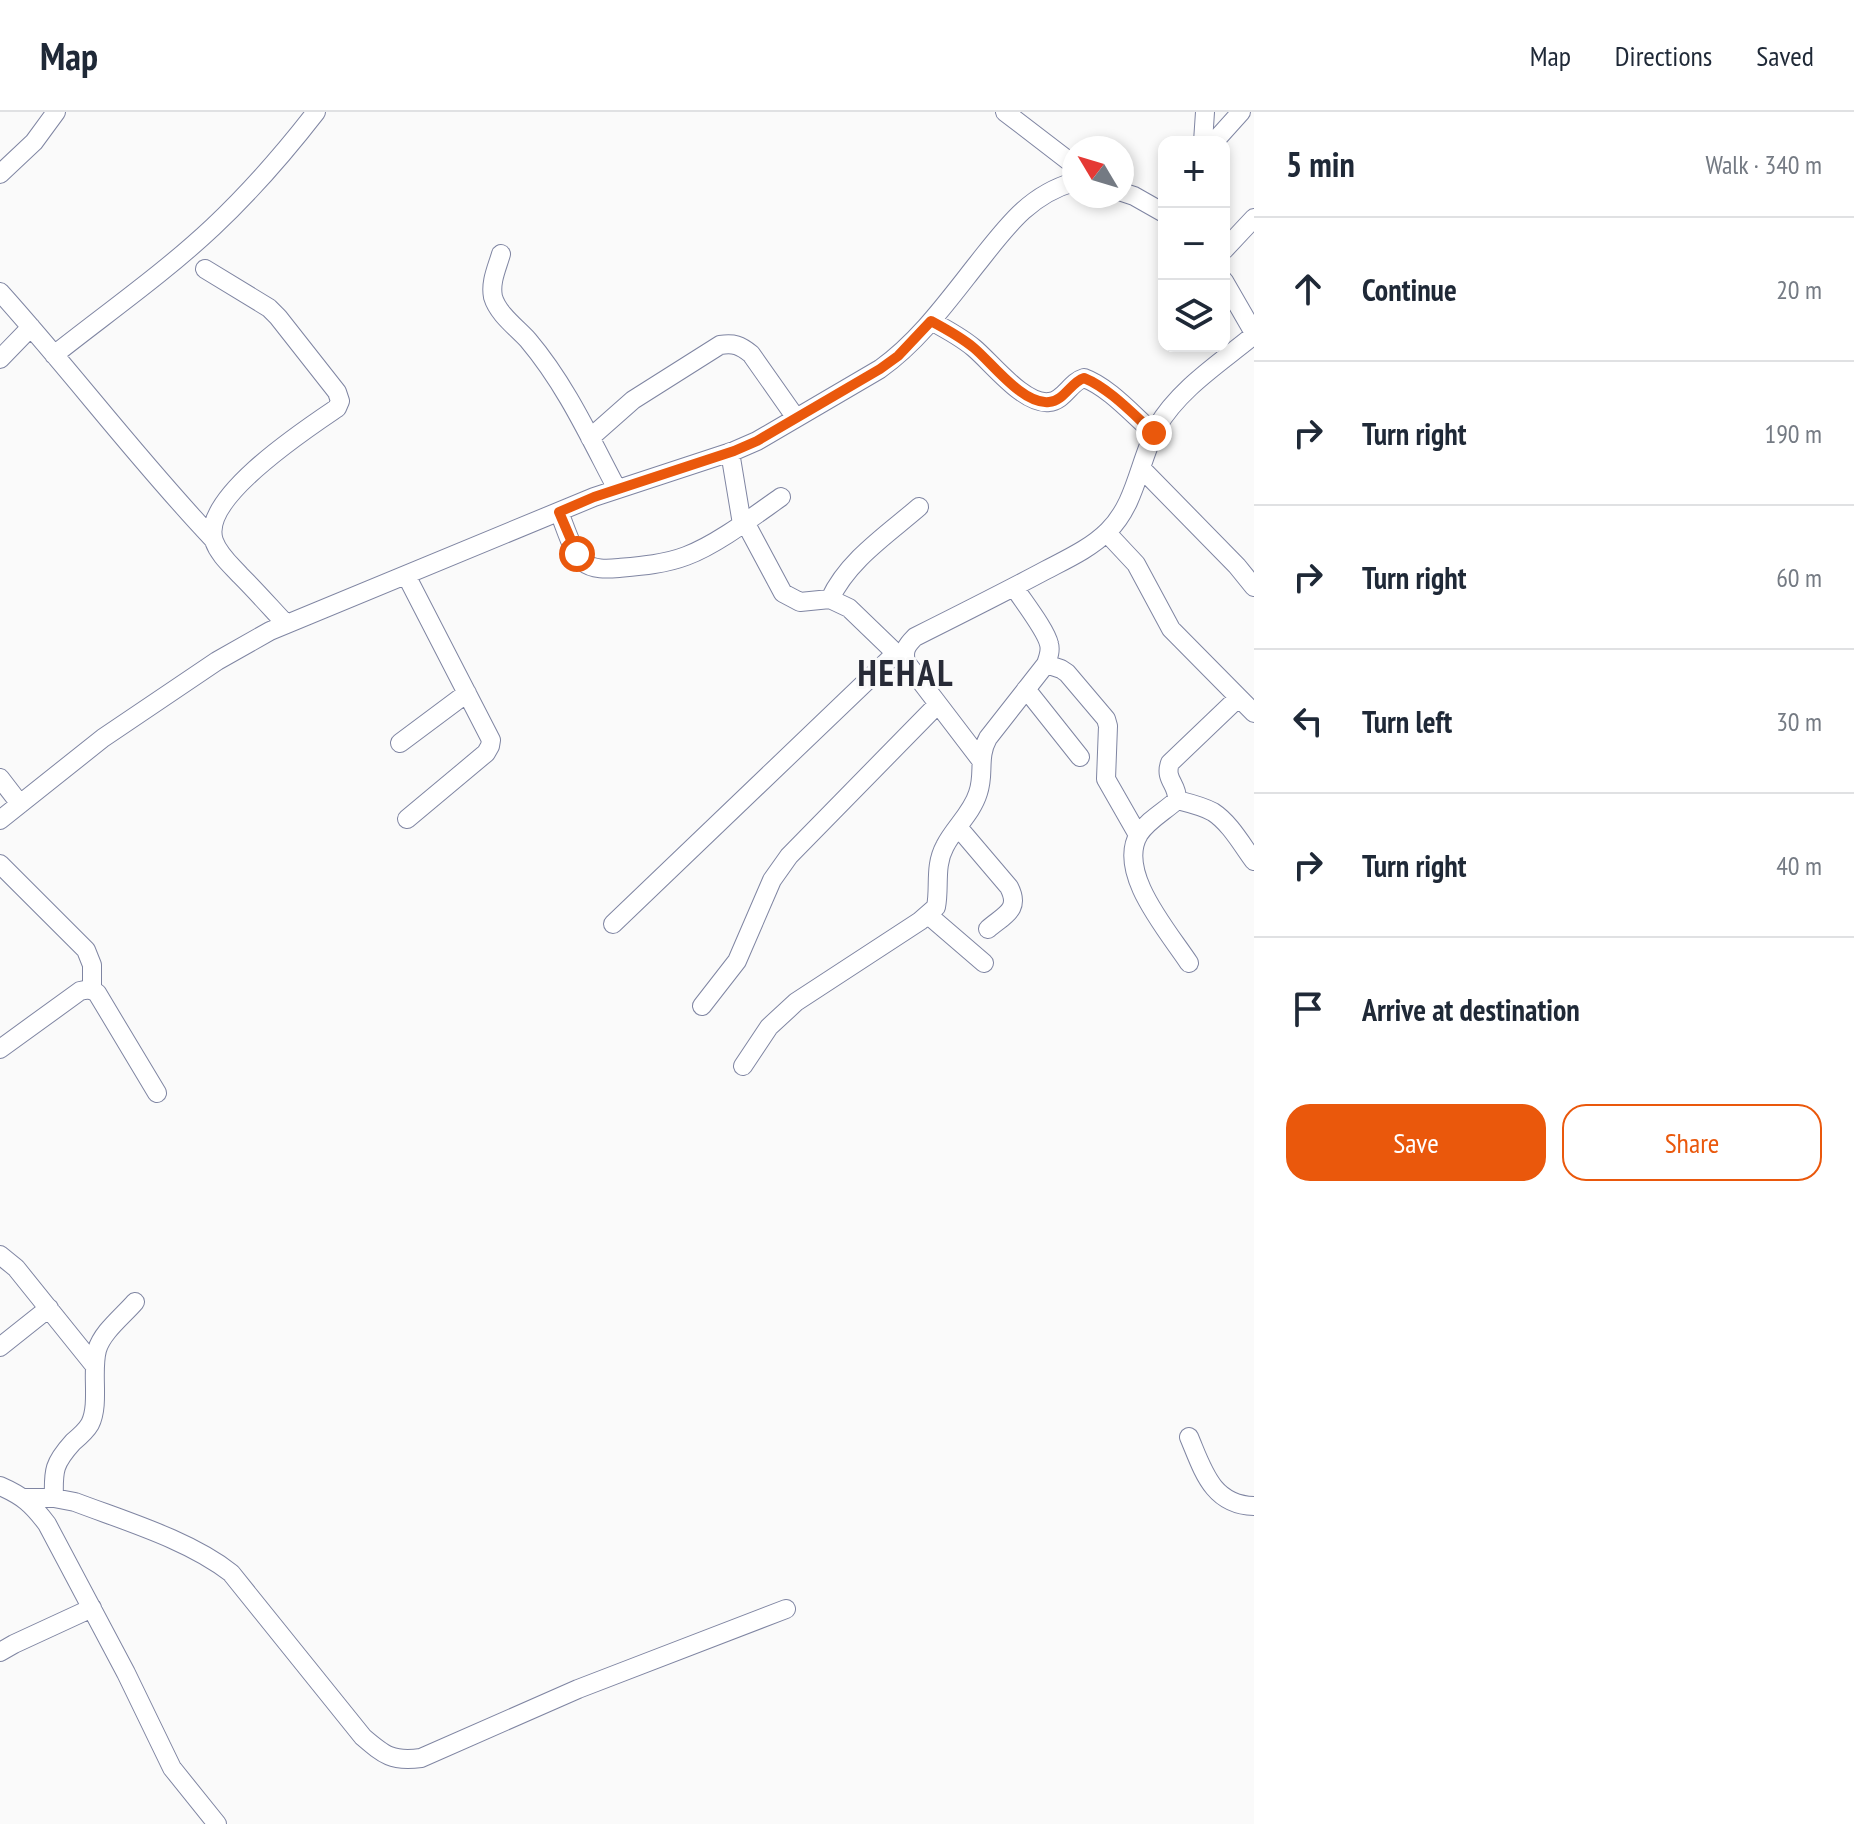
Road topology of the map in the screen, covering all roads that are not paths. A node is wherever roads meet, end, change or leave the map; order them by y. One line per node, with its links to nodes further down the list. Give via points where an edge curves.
1 (56, 112): 9 (street)
2 (316, 112): 22 (street, via 214,226)
3 (1005, 112): 8 (street)
4 (1205, 112): 6 (street)
5 (1241, 112): 7 (street)
6 (1203, 136)
7 (1219, 136)
8 (1062, 156)
9 (0, 174)
10 (1062, 186): 19 (street, via 1034,200 1011,223)
11 (1134, 196): 12 (street)
12 (1158, 210)
13 (1254, 218): 14 (street)
14 (1230, 244)
15 (501, 254): 26 (street, via 493,298 553,372)
16 (205, 269): 35 (street, via 269,308 340,401 239,485 223,503 213,524)
17 (1230, 291): 21 (street)
18 (0, 292): 20 (street)
19 (931, 321): 24 (street, via 880,369); 25 (street, via 973,347 1036,401 1058,399 1084,378)
20 (31, 327): 22 (street); 23 (street)
21 (1253, 330): 25 (street, via 1179,397)
22 (54, 355): 35 (street)
23 (0, 359)
24 (796, 418): 26 (street, via 751,354 731,343 649,388); 27 (street)
25 (1154, 433): 28 (street)
26 (590, 438): 29 (street)
27 (730, 452): 29 (street); 33 (street)
28 (1141, 468): 34 (street, via 1129,500); 38 (street)
29 (617, 489): 32 (street)
30 (781, 497): 33 (street)
31 (919, 507): 39 (street, via 849,569)
32 (559, 512): 33 (street, via 583,562 607,569 688,556); 36 (street)
33 (744, 523): 39 (street, via 783,593 800,602)
34 (1107, 533): 37 (street); 45 (street, via 1136,564 1171,629)
35 (213, 539): 40 (street)
36 (406, 575): 40 (street); 44 (street)
37 (1014, 587): 41 (street, via 915,637); 42 (street, via 1049,644)
38 (1254, 587)
39 (830, 599): 41 (street, via 849,608)
40 (286, 624): 53 (street, via 204,670 103,738)
41 (901, 657): 46 (street); 61 (street)
42 (1046, 664): 43 (street); 57 (street, via 1067,673 1106,719 1106,779)
43 (1026, 689): 49 (street); 50 (street, via 988,738)
44 (467, 693): 48 (street); 54 (street, via 490,746)
45 (1238, 698): 47 (street); 52 (street, via 1170,763 1167,771)
46 (938, 704): 50 (street); 66 (street, via 778,870 737,961)
47 (1254, 713)
48 (400, 743)
49 (1080, 757)
50 (980, 759): 56 (street, via 979,791)
51 (0, 778): 53 (street)
52 (1177, 800): 57 (street); 58 (street, via 1223,820)
53 (20, 804): 55 (street)
54 (407, 819)
55 (0, 820)
56 (958, 827): 60 (street, via 940,858 936,907); 62 (street, via 1014,896 1011,909)
57 (1138, 835): 64 (street, via 1133,863 1140,889)
58 (1254, 861)
59 (0, 864): 65 (street, via 86,950)
60 (929, 914): 63 (street); 68 (street, via 796,1002 769,1027)
61 (613, 924)
62 (988, 929)
63 (984, 963)
64 (1189, 963)
65 (92, 990): 67 (street, via 80,991); 69 (street)
66 (702, 1006)
67 (0, 1049)
68 (743, 1066)
69 (157, 1093)
70 (0, 1255): 72 (street)
71 (135, 1302): 74 (street, via 104,1337)
72 (49, 1308): 73 (street); 74 (street)
73 (0, 1347)
74 (94, 1365): 78 (street, via 94,1412 55,1464)
75 (1189, 1437): 79 (street, via 1204,1474 1222,1497)
76 (2, 1490): 77 (street)
77 (25, 1498): 78 (street); 80 (street, via 47,1524)
78 (54, 1498): 81 (street, via 216,1560 363,1737 402,1761 421,1758 578,1689)
79 (1254, 1506)
80 (92, 1608): 82 (street); 83 (street, via 172,1768)
81 (786, 1609)
82 (0, 1652)
83 (217, 1824)

